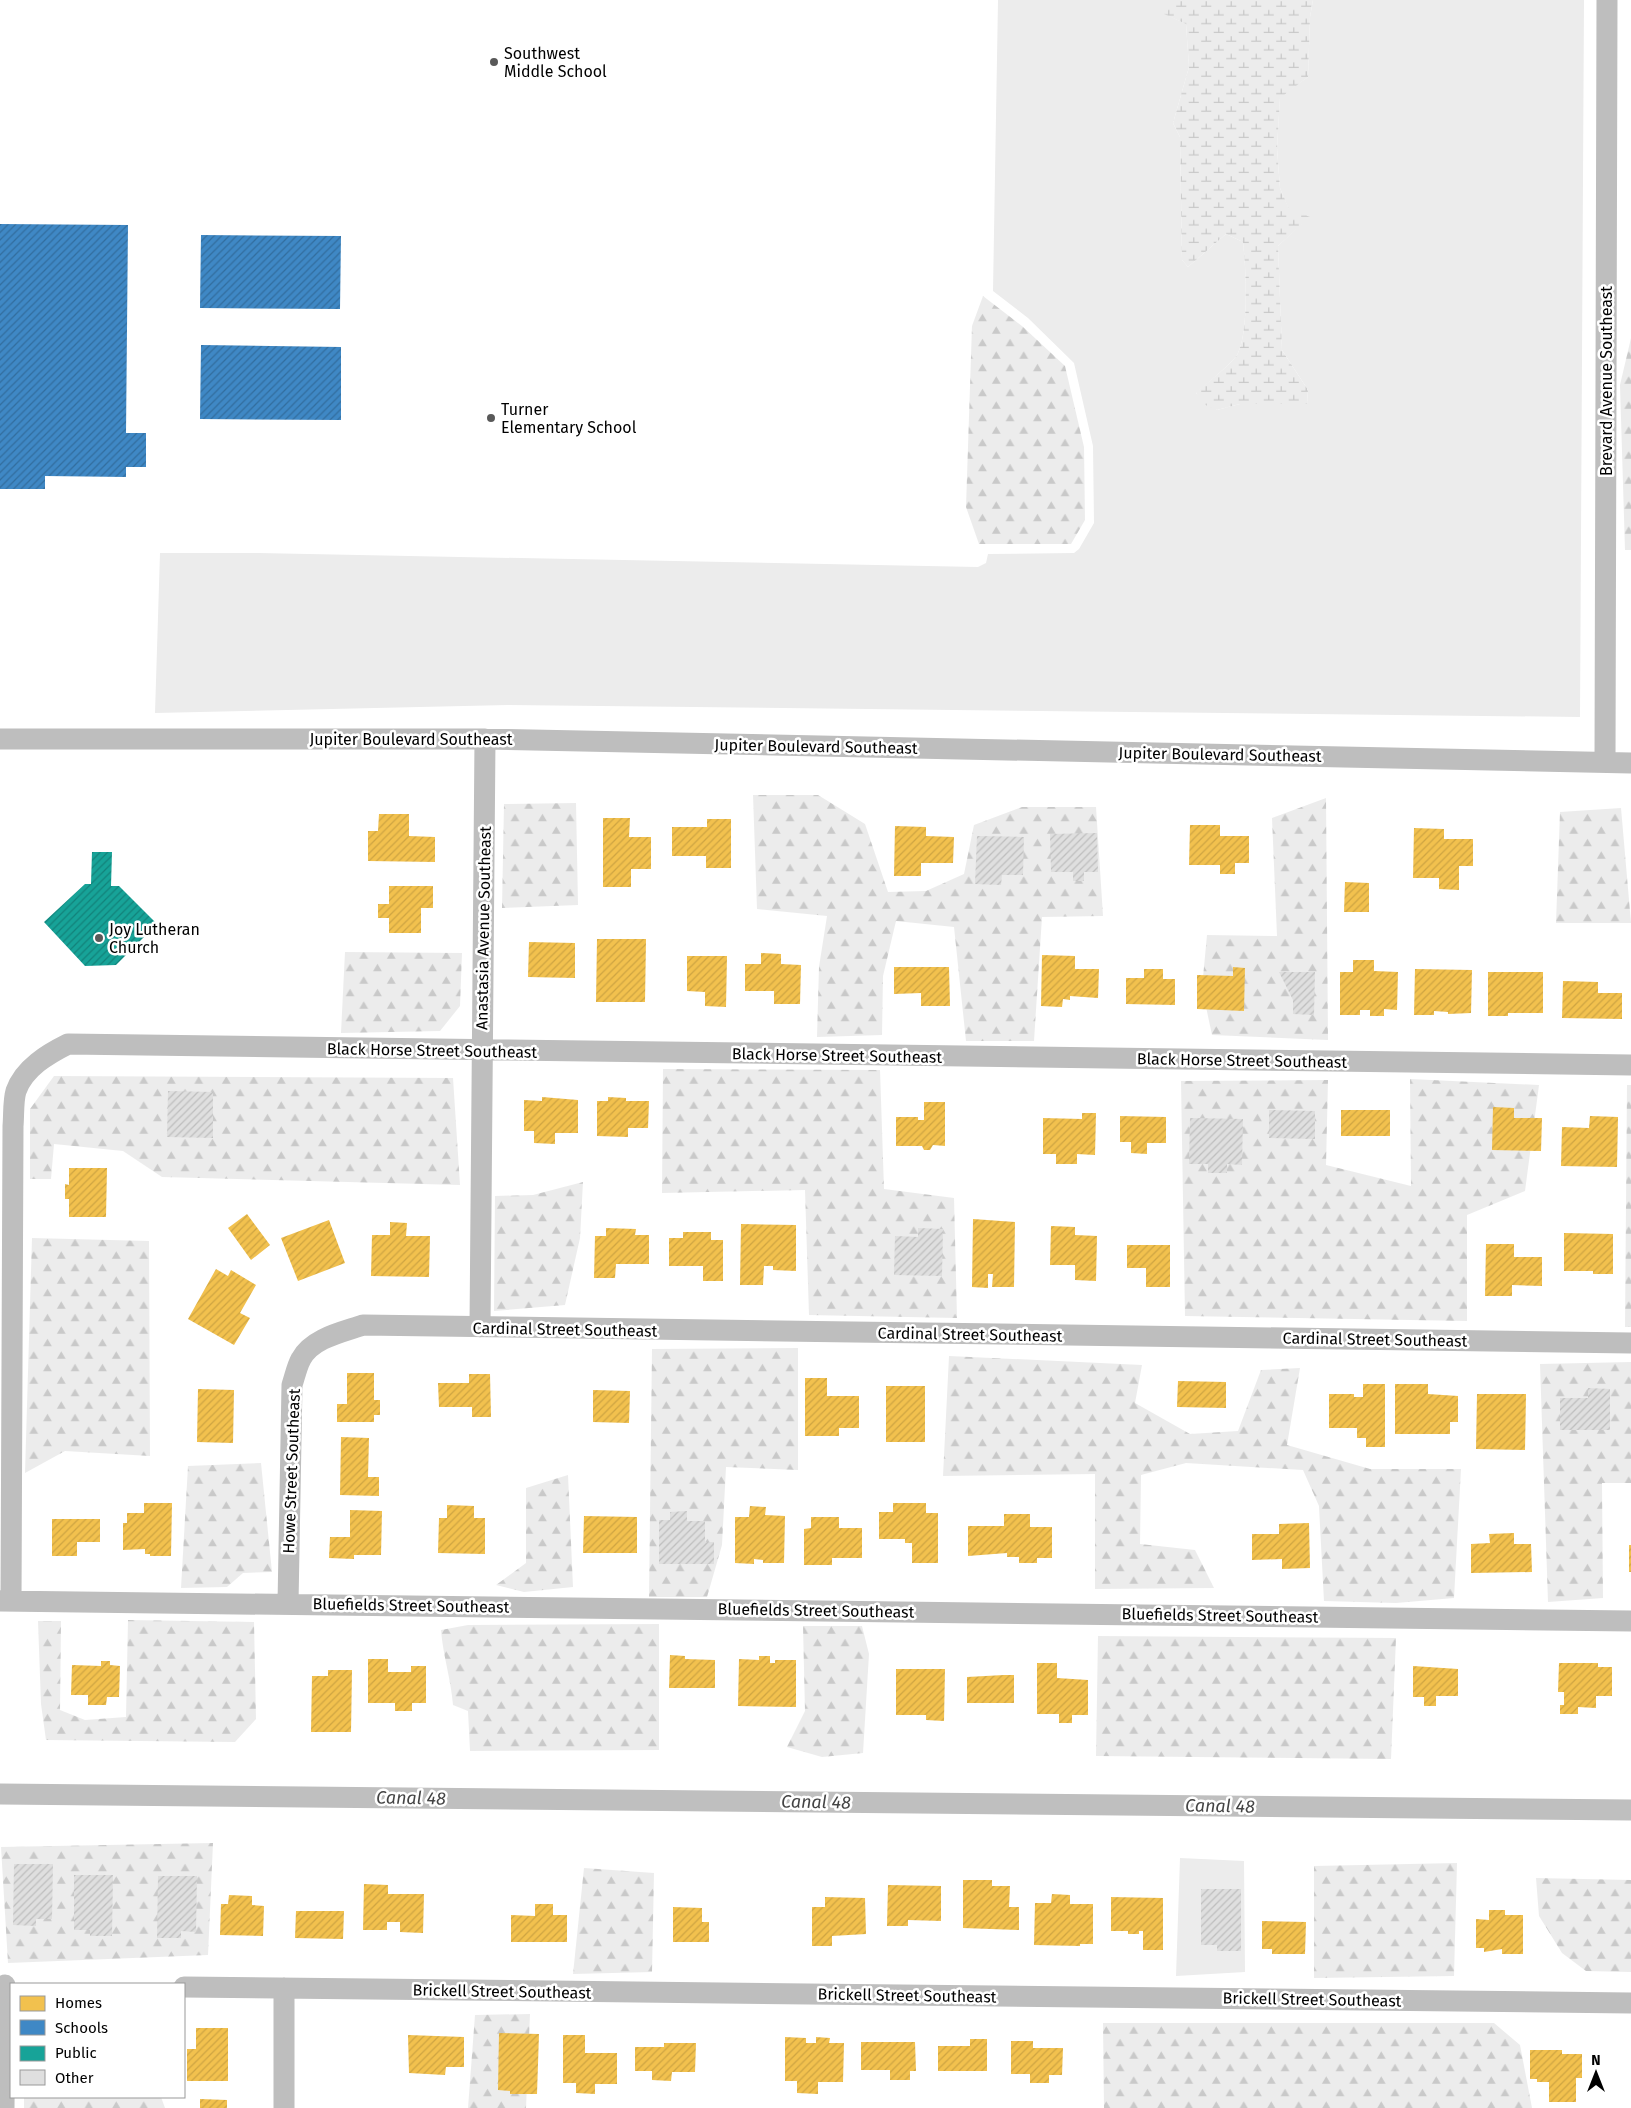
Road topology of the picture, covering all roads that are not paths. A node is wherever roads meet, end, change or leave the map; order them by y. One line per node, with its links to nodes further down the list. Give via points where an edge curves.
1 (1607, 0): 4 (street, Brevard Avenue Southeast)
2 (485, 739): 3 (street, Jupiter Boulevard Southeast); 4 (street, Jupiter Boulevard Southeast); 6 (street, Anastasia Avenue Southeast)
3 (0, 740)
4 (1605, 762): 5 (street, Jupiter Boulevard Southeast)
5 (1631, 763)
6 (482, 1051): 7 (street, Black Horse Street Southeast); 8 (street, Anastasia Avenue Southeast); 11 (street, Black Horse Street Southeast, via 68,1044 45,1056 30,1070 16,1090 13,1126)
7 (1631, 1065)
8 (480, 1327): 9 (street, Cardinal Street Southeast); 10 (street, Cardinal Street Southeast, via 363,1325)
9 (1631, 1343)
10 (314, 1345): 12 (street, Howe Street Southeast, via 302,1358 292,1385)
11 (5, 1601): 12 (street, Bluefields Street Southeast)
12 (288, 1604): 13 (street, Bluefields Street Southeast)
13 (1631, 1621)
14 (5, 1985): 18 (street)
15 (185, 1987): 16 (street, Brickell Street Southeast)
16 (284, 1988): 17 (street, Brickell Street Southeast); 19 (street)
17 (1631, 2003)
18 (4, 2108)
19 (284, 2108)

